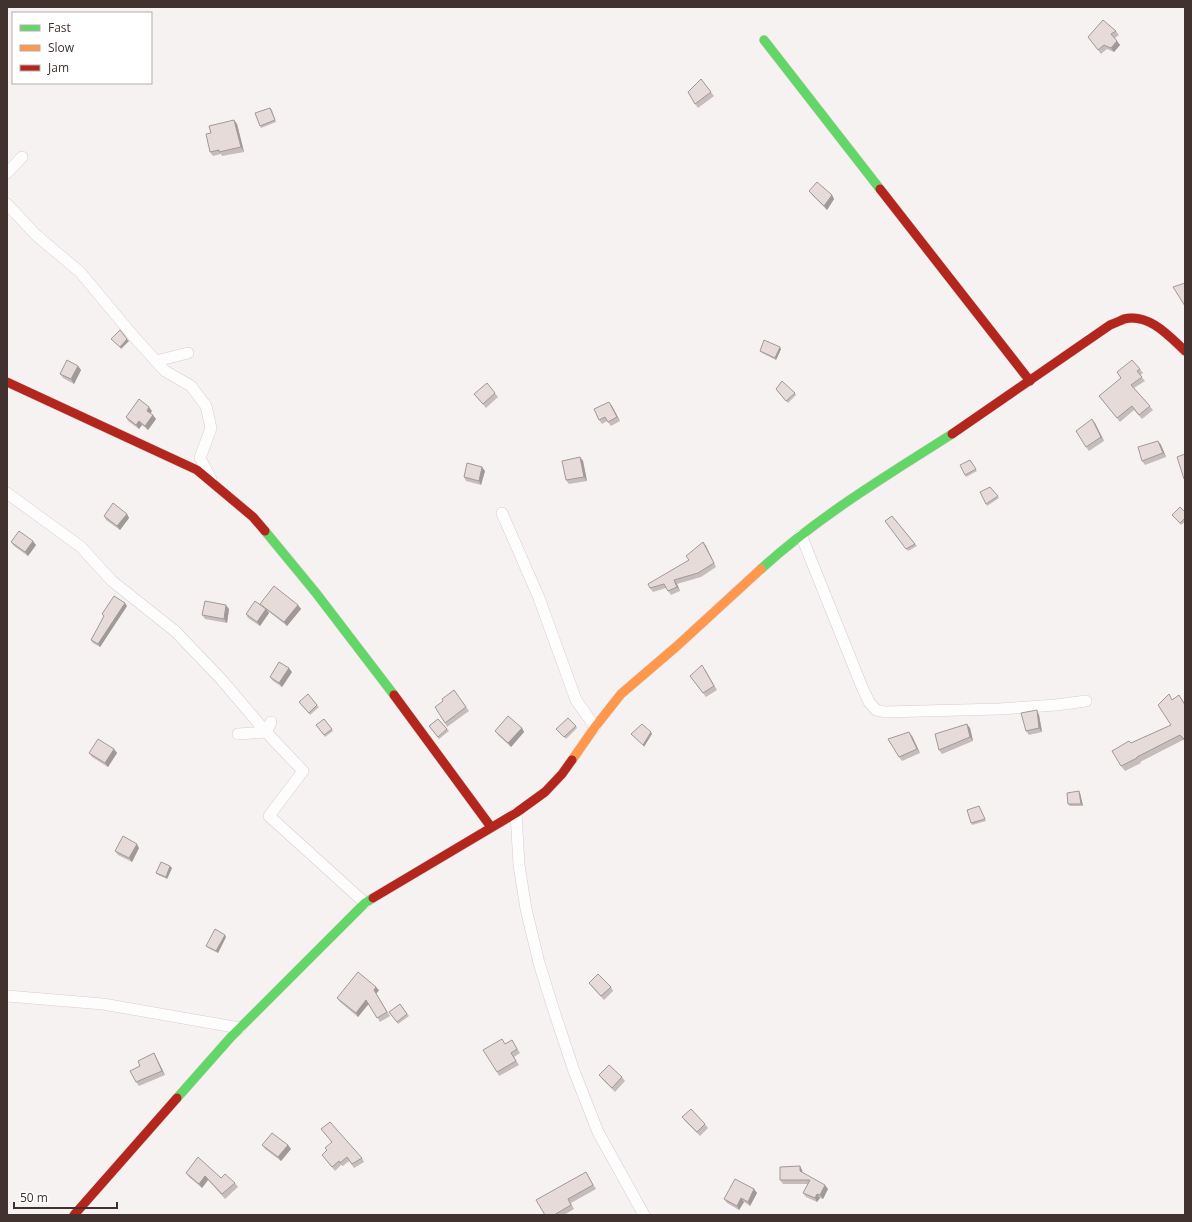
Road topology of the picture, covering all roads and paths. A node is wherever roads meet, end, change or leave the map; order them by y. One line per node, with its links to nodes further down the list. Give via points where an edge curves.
1 (764, 40): 8 (street)
2 (22, 158): 3 (street)
3 (7, 173)
4 (7, 204): 7 (street, via 36,235 80,272)
5 (1185, 351): 8 (street, via 1152,323 1140,319 1127,319 1110,325)
6 (188, 353): 7 (street)
7 (156, 361): 10 (street, via 165,371 191,386 206,406 211,428 200,458)
8 (1030, 381): 13 (street, via 846,502)
9 (7, 382): 10 (street, via 177,460 197,470)
10 (213, 483): 19 (street, via 253,517 316,593)
11 (7, 493): 16 (street, via 82,547 112,581 175,632)
12 (502, 513): 15 (street, via 539,598 576,700)
13 (801, 535): 14 (street, via 862,687 876,710 885,712 999,709); 15 (street, via 621,694)
14 (1086, 701)
15 (594, 726): 18 (street, via 562,774 545,792)
16 (268, 727): 17 (street); 20 (street, via 303,771 269,816)
17 (238, 734)
18 (516, 813): 19 (street); 24 (street, via 519,865 526,909 552,1004 574,1072 598,1132)
19 (491, 827): 20 (street)
20 (365, 903): 22 (street)
21 (7, 996): 22 (street, via 103,1004)
22 (240, 1028): 23 (street)
23 (74, 1215)
24 (644, 1215)

